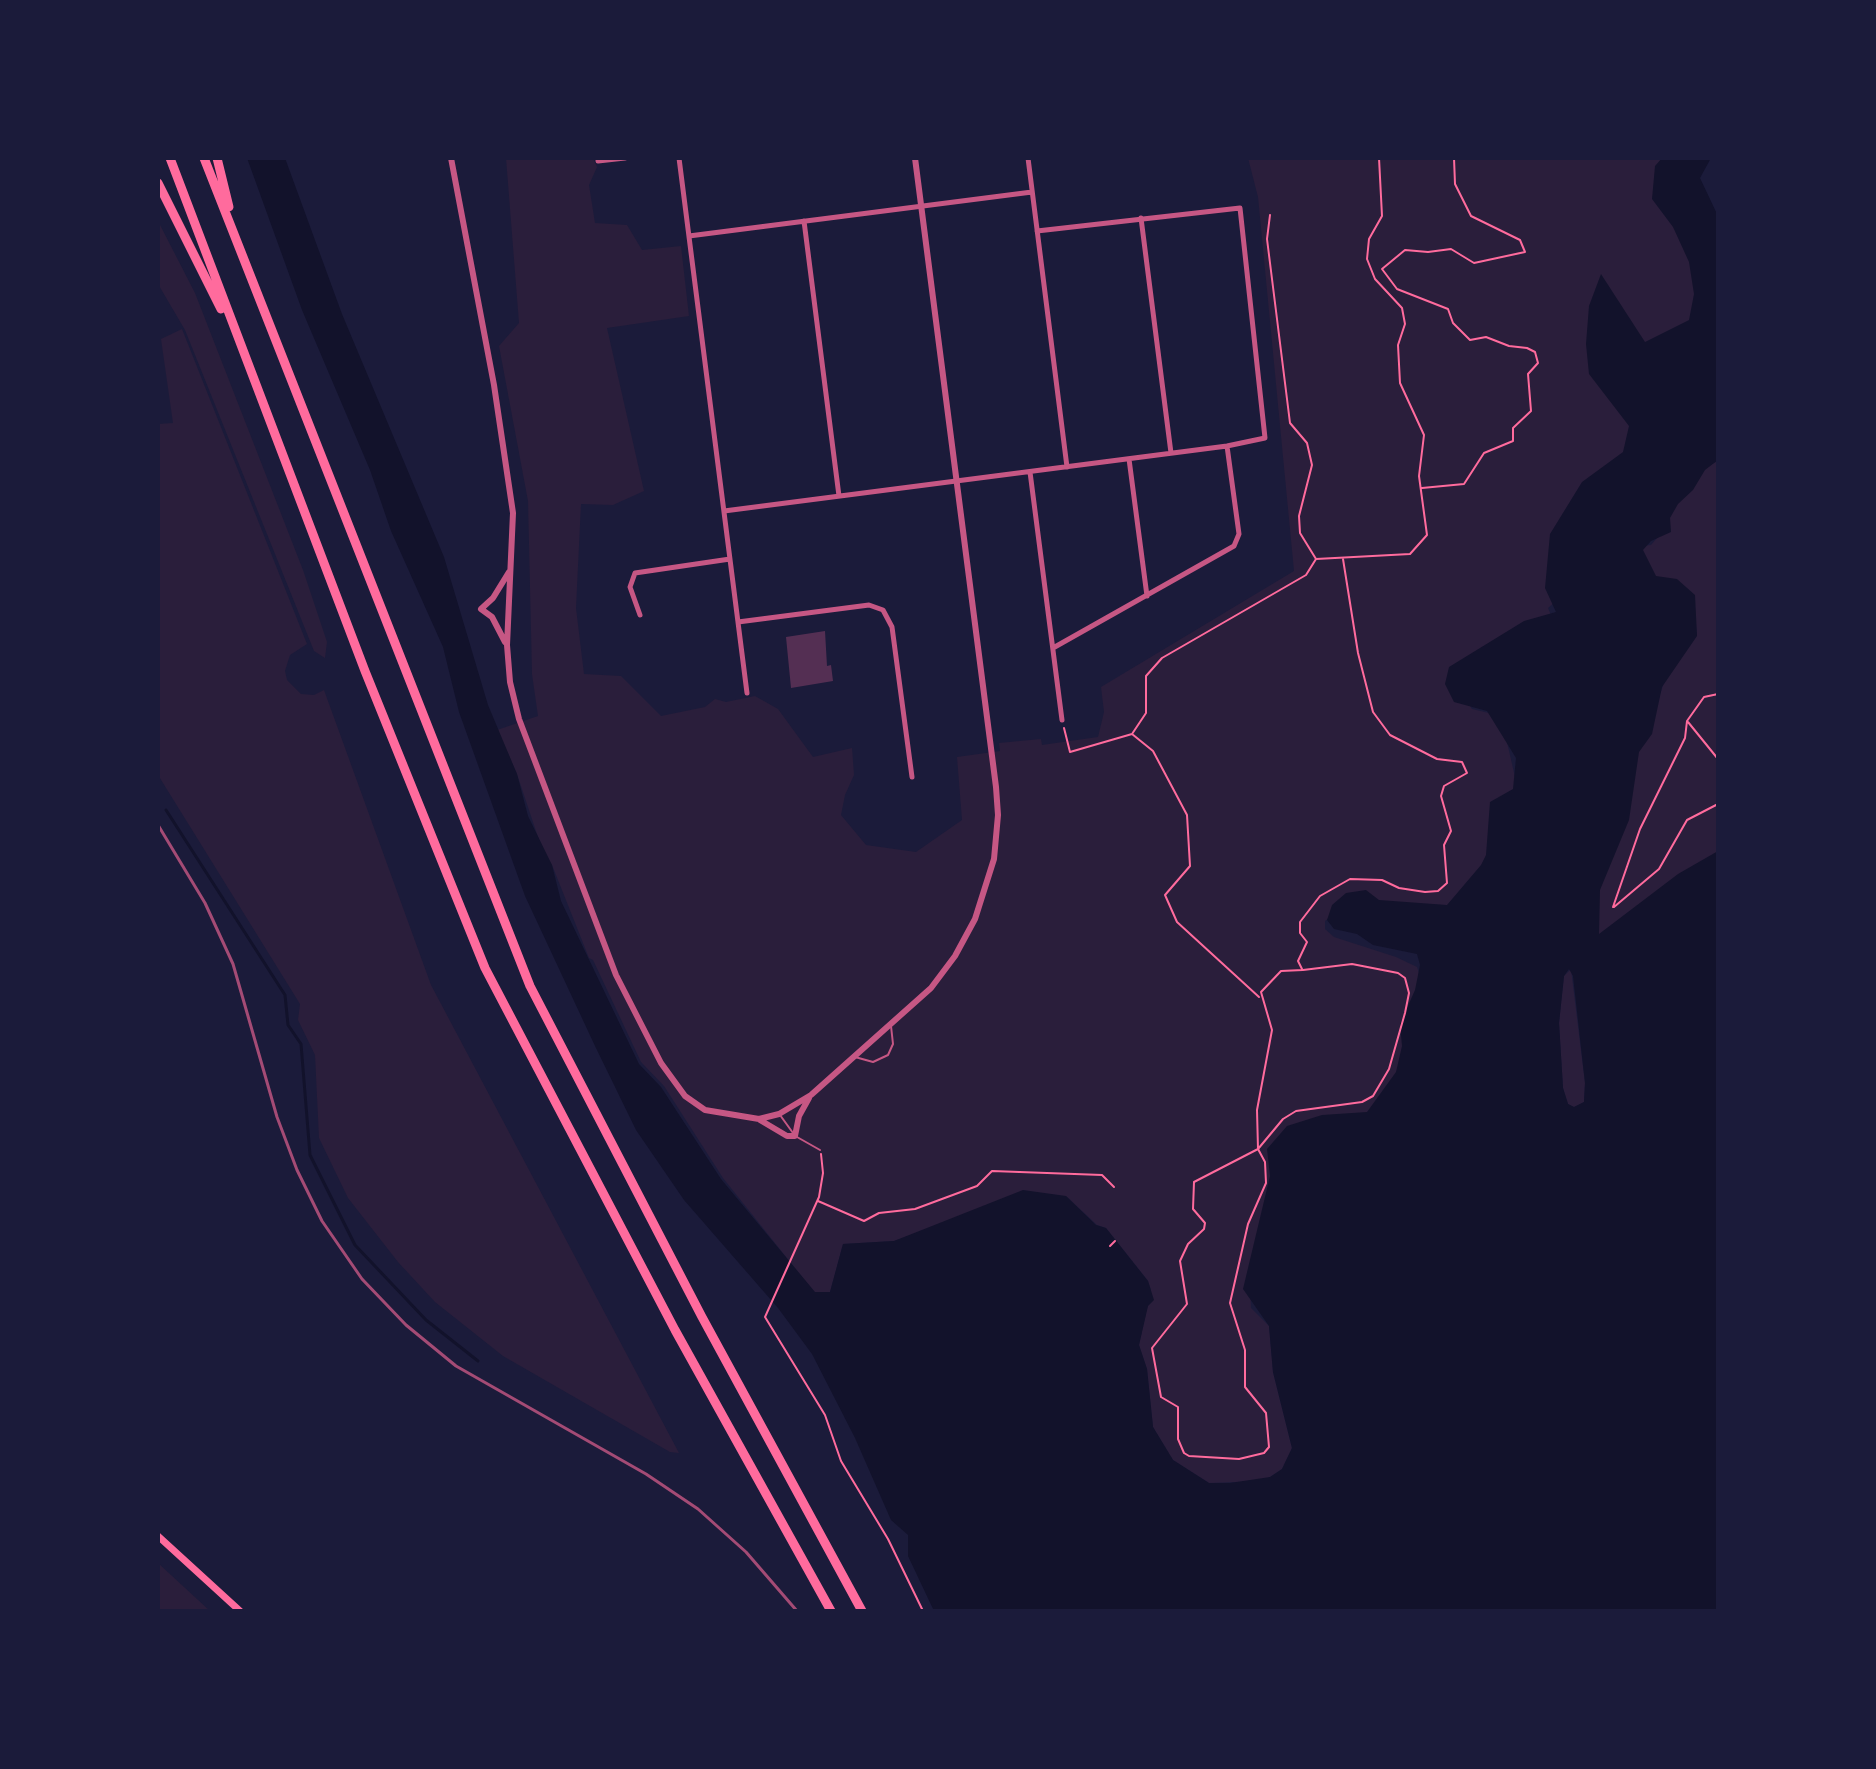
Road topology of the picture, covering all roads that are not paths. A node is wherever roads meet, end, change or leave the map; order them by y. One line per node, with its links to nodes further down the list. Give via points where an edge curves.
1 (170, 158): 18 (highway)
2 (204, 158): 17 (highway)
3 (217, 158): 17 (highway)
4 (451, 158): 28 (street, via 508,469)
5 (625, 158): 9 (street)
6 (679, 158): 16 (street)
7 (915, 158): 12 (street)
8 (1028, 158): 11 (street)
9 (598, 161)
10 (158, 183): 18 (highway)
11 (1032, 192): 12 (street); 15 (street)
12 (922, 206): 14 (street); 24 (street)
13 (1141, 218): 15 (street); 19 (street, via 1240,208 1265,438); 20 (street)
14 (804, 221): 16 (street); 25 (street)
15 (1037, 231): 22 (street)
16 (689, 236): 26 (street)
17 (237, 238): 47 (highway, via 530,986)
18 (240, 348): 46 (highway, via 485,968 675,1330)
19 (1227, 446): 20 (street); 29 (street, via 1237,543)
20 (1171, 453): 21 (street)
21 (1129, 459): 22 (street); 29 (street)
22 (1067, 467): 23 (street)
23 (1030, 472): 24 (street); 33 (street)
24 (957, 481): 25 (street); 37 (street, via 996,787 996,844 983,901 966,938 931,988)
25 (839, 496): 26 (street)
26 (724, 511): 27 (street)
27 (730, 559): 30 (street, via 635,573 630,587); 31 (street)
28 (511, 568): 32 (street); 32 (street, via 481,609 492,617)
29 (1147, 596): 33 (street)
30 (640, 615)
31 (738, 622): 34 (street); 36 (street, via 869,605 883,610 892,627)
32 (507, 645): 41 (street, via 519,719 562,838 616,975 661,1063 685,1096 705,1110)
33 (1053, 648): 35 (street)
34 (747, 693)
35 (1062, 720)
36 (912, 777)
37 (891, 1025): 38 (street); 38 (lane, via 888,1055 873,1062)
38 (854, 1057): 39 (street)
39 (811, 1095): 40 (street); 42 (street)
40 (779, 1114): 41 (street); 42 (lane)
41 (757, 1119): 42 (street)
42 (795, 1136): 43 (lane)
43 (820, 1150)
44 (158, 1536): 45 (main road)
45 (240, 1611)
46 (831, 1611)
47 (862, 1611)

